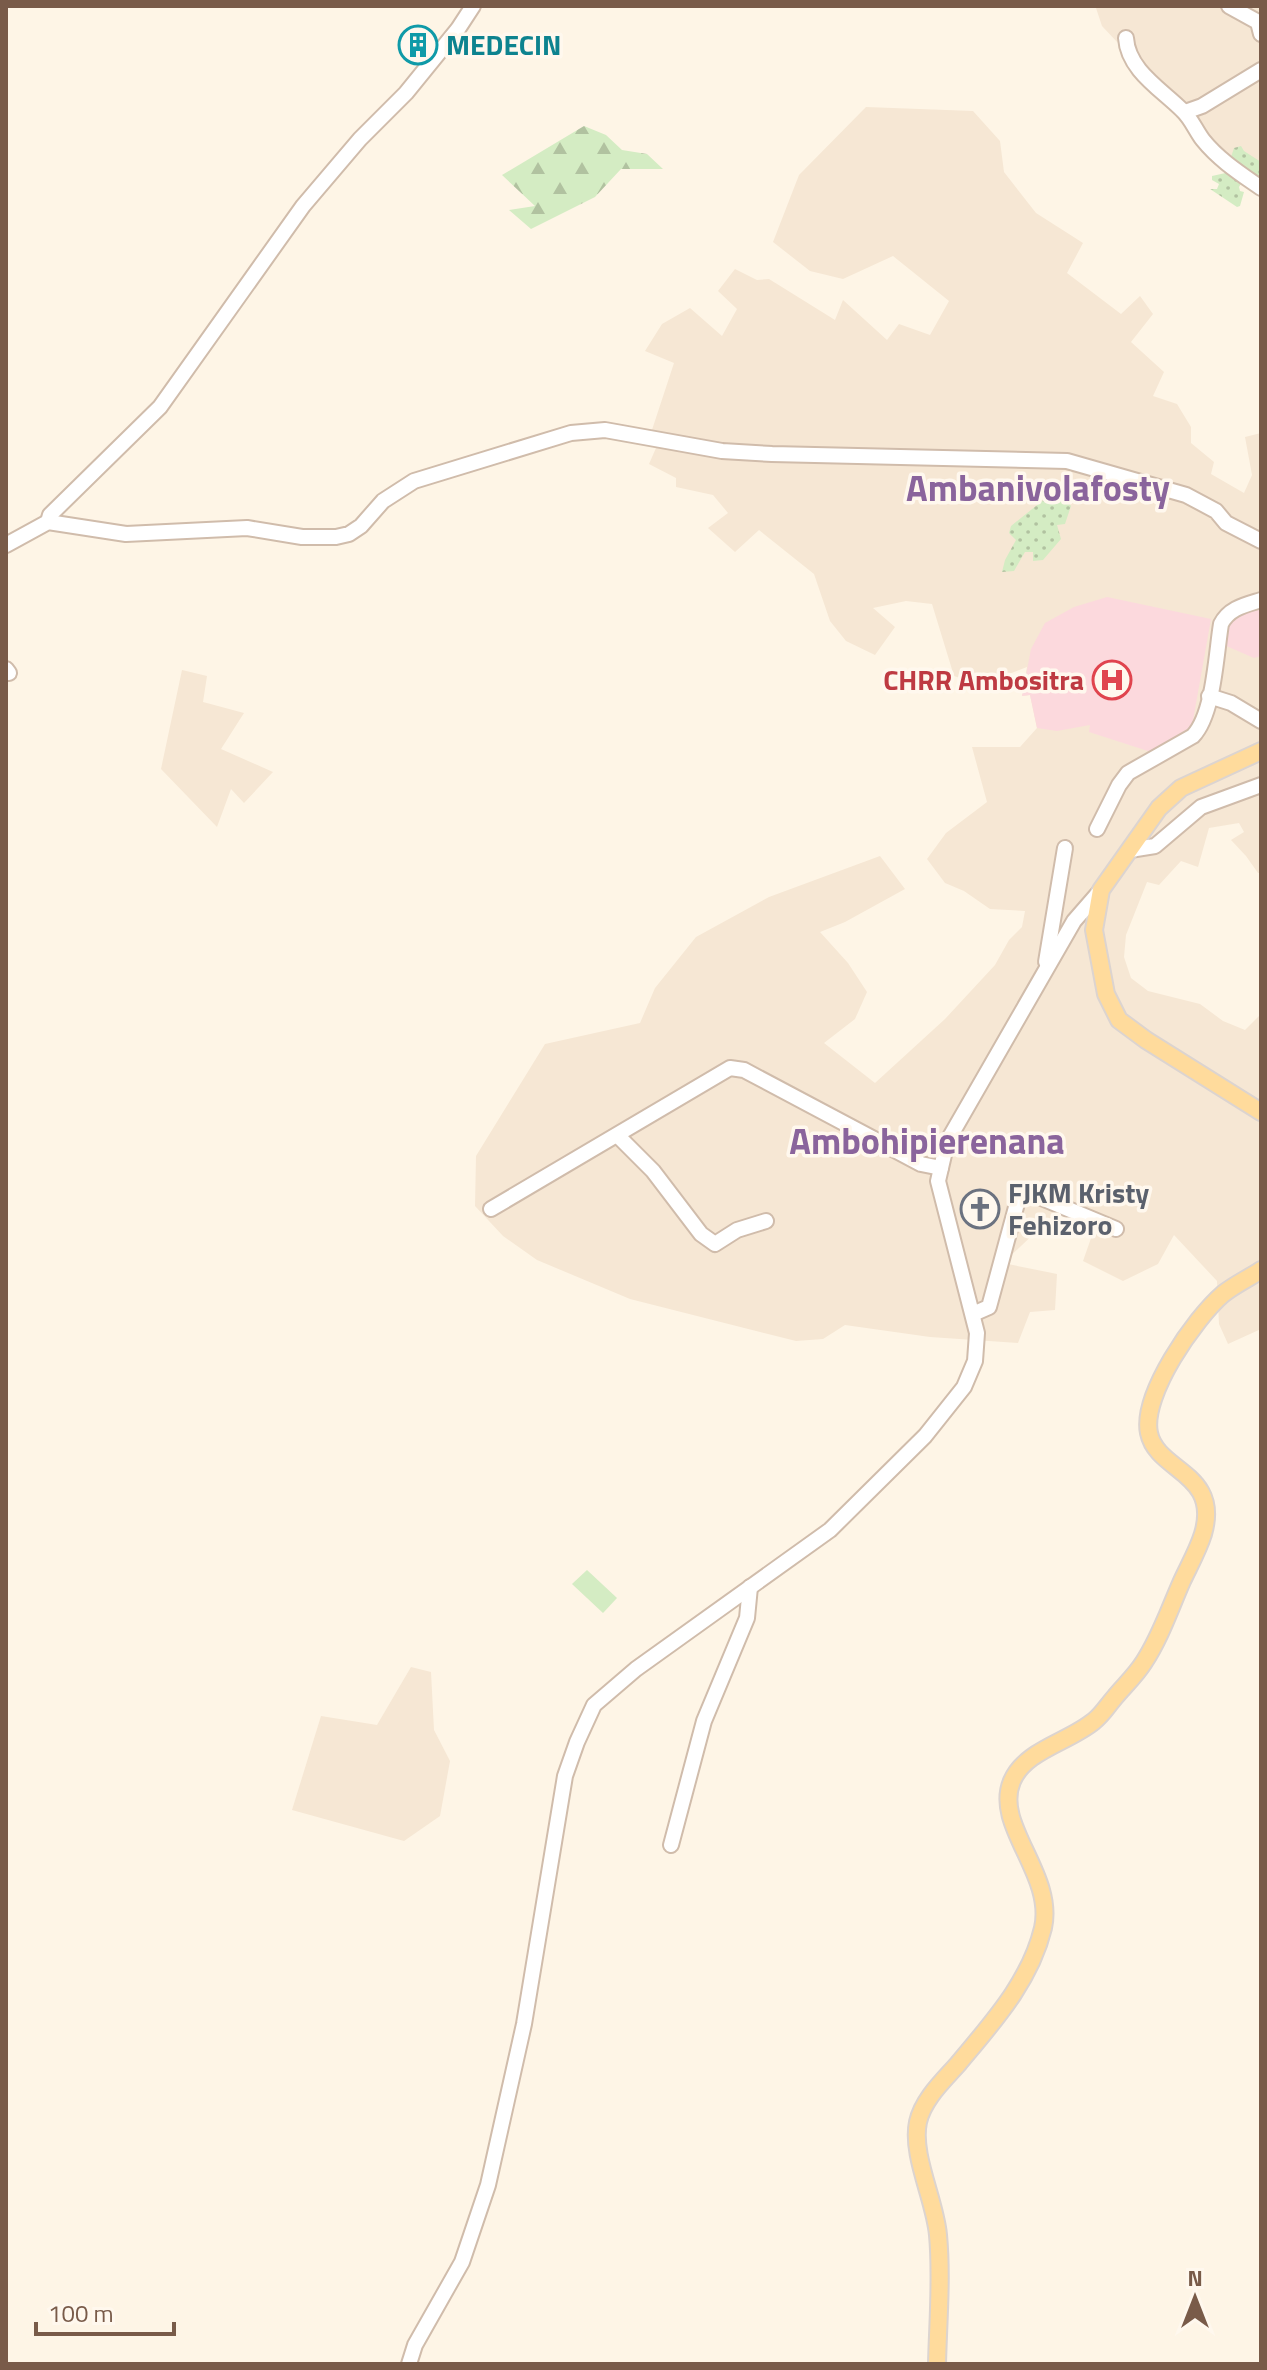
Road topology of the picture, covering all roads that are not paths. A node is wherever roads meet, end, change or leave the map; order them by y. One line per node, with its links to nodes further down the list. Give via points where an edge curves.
1 (473, 6): 8 (street, via 406,93 303,206 160,407)
2 (1229, 6): 3 (street, via 1258,22)
3 (1261, 34)
4 (1126, 38): 6 (street, via 1127,51 1142,73)
5 (1261, 70): 6 (street)
6 (1185, 112): 7 (street, via 1204,141)
7 (1261, 188)
8 (48, 522): 9 (street, via 126,534 247,528 336,537 361,526 383,501 414,481 571,433 605,430 759,454 1067,461 1186,495); 10 (street)
9 (1261, 541)
10 (6, 545)
11 (1261, 600): 12 (street, via 1225,616)
12 (1209, 696): 13 (street); 16 (street, via 1201,728 1128,773)
13 (1261, 721)
14 (1261, 751): 18 (main road, via 1181,788 1159,808)
15 (1261, 785): 18 (street, via 1201,807 1155,846)
16 (1097, 829)
17 (1065, 848): 20 (street)
18 (1130, 850): 19 (main road)
19 (1101, 890): 20 (street, via 1074,921); 21 (main road, via 1094,930 1106,994 1119,1020)
20 (1045, 969): 23 (street, via 947,1142)
21 (1261, 1112)
22 (618, 1136): 23 (street, via 730,1068 744,1070 921,1164); 24 (street); 25 (street, via 715,1244)
23 (941, 1168): 28 (street, via 938,1181)
24 (491, 1209)
25 (766, 1221)
26 (1116, 1229): 28 (street, via 1022,1193 989,1307)
27 (1261, 1270): 32 (main road, via 1224,1294 1204,1315 1153,1397 1149,1434 1159,1451 1191,1477 1206,1512 1203,1533 1156,1640 1097,1719 1035,1756 1012,1781 1007,1803 1042,1887 1042,1929 1010,2001 930,2098 919,2120 917,2138 938,2234)
28 (973, 1314): 29 (street, via 975,1361 964,1387 925,1436 830,1530)
29 (750, 1587): 30 (street, via 747,1618 704,1721); 31 (street, via 594,1705 577,1742 565,1776 524,2024 488,2185 462,2262)
30 (671, 1845)
31 (409, 2364)
32 (937, 2364)

